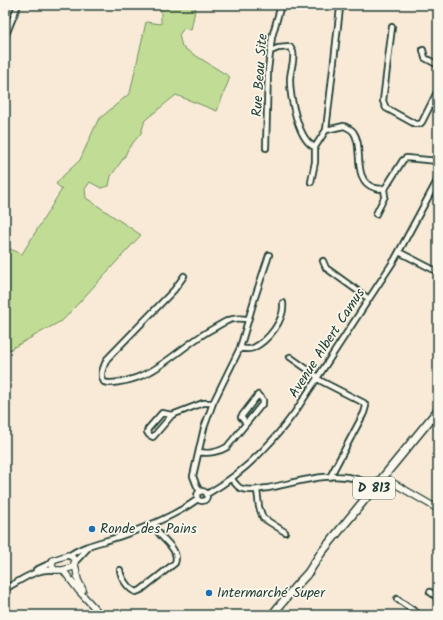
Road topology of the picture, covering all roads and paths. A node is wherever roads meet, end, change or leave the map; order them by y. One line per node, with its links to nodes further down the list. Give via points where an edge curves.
1 (18, 5): 5 (street)
2 (281, 5): 7 (street, Rue Beau Site)
3 (340, 8): 10 (street)
4 (392, 27): 9 (street, via 384,106 415,124 420,124)
5 (5, 37)
6 (423, 50): 8 (street, via 425,58)
7 (271, 51): 11 (street, via 285,46 290,47 293,52 290,79 292,97 300,129); 12 (street, Rue Beau Site, via 268,70)
8 (438, 65)
9 (438, 90)
10 (326, 130): 11 (street); 16 (street, via 344,126 354,132 363,178 372,187)
11 (315, 147): 15 (street)
12 (266, 148)
13 (438, 161): 16 (street, via 406,158)
14 (438, 179): 18 (street, Avenue Albert Camus)
15 (311, 182)
16 (384, 189): 17 (street, via 385,196)
17 (376, 214)
18 (399, 252): 21 (street); 23 (street, Avenue Albert Camus)
19 (269, 255): 25 (street)
20 (323, 260): 23 (street, via 326,268)
21 (438, 272)
22 (184, 276): 25 (street, via 174,290 107,359 102,373 104,382 129,381 143,376 160,367 207,332 233,319)
23 (369, 299): 28 (street, Avenue Albert Camus)
24 (283, 303): 26 (street, via 282,315 263,342 252,348)
25 (248, 319): 26 (street)
26 (240, 348): 29 (street)
27 (290, 357): 28 (street)
28 (317, 378): 34 (street, via 366,406); 36 (street, Avenue Albert Camus, via 281,431)
29 (213, 403): 31 (street, via 203,403); 33 (street)
30 (438, 410): 35 (main road, D 813)
31 (172, 415): 31 (street, via 162,413 148,429 149,435 153,437)
32 (246, 423): 32 (street, via 263,403 258,395 241,416); 33 (street, via 224,449)
33 (199, 452): 39 (street, via 193,476)
34 (330, 477): 37 (street, via 360,480); 38 (street, via 312,478)
35 (383, 477): 37 (main road, D 813); 42 (street)
36 (232, 479): 38 (street, via 240,488); 40 (street, Avenue Albert Camus)
37 (374, 488): 57 (main road, D 813)
38 (257, 490): 44 (street, via 263,518)
39 (200, 492): 40 (street); 41 (street)
40 (207, 494): 41 (street, Avenue Albert Camus, via 204,501)
41 (198, 499): 43 (street, Avenue Albert Camus)
42 (438, 509)
43 (154, 524): 45 (street, Avenue Albert Camus); 51 (street, via 174,551 175,563 136,592 121,576)
44 (285, 532)
45 (91, 546): 46 (street, Avenue Albert Camus); 48 (street, Avenue Albert Camus)
46 (69, 556): 47 (street); 48 (street)
47 (54, 560): 49 (street); 52 (street)
48 (75, 563): 50 (street, via 72,568); 58 (street, via 79,584)
49 (54, 570): 50 (street); 52 (street, via 42,570)
50 (64, 570): 58 (street)
51 (120, 570)
52 (31, 574): 53 (street)
53 (5, 589)
54 (430, 592): 55 (street)
55 (438, 598)
56 (397, 599): 62 (street)
57 (284, 600): 60 (main road, D 813); 61 (main road, D 813)
58 (90, 602): 59 (street)
59 (101, 615)
60 (269, 615)
61 (272, 615)
62 (420, 615)

